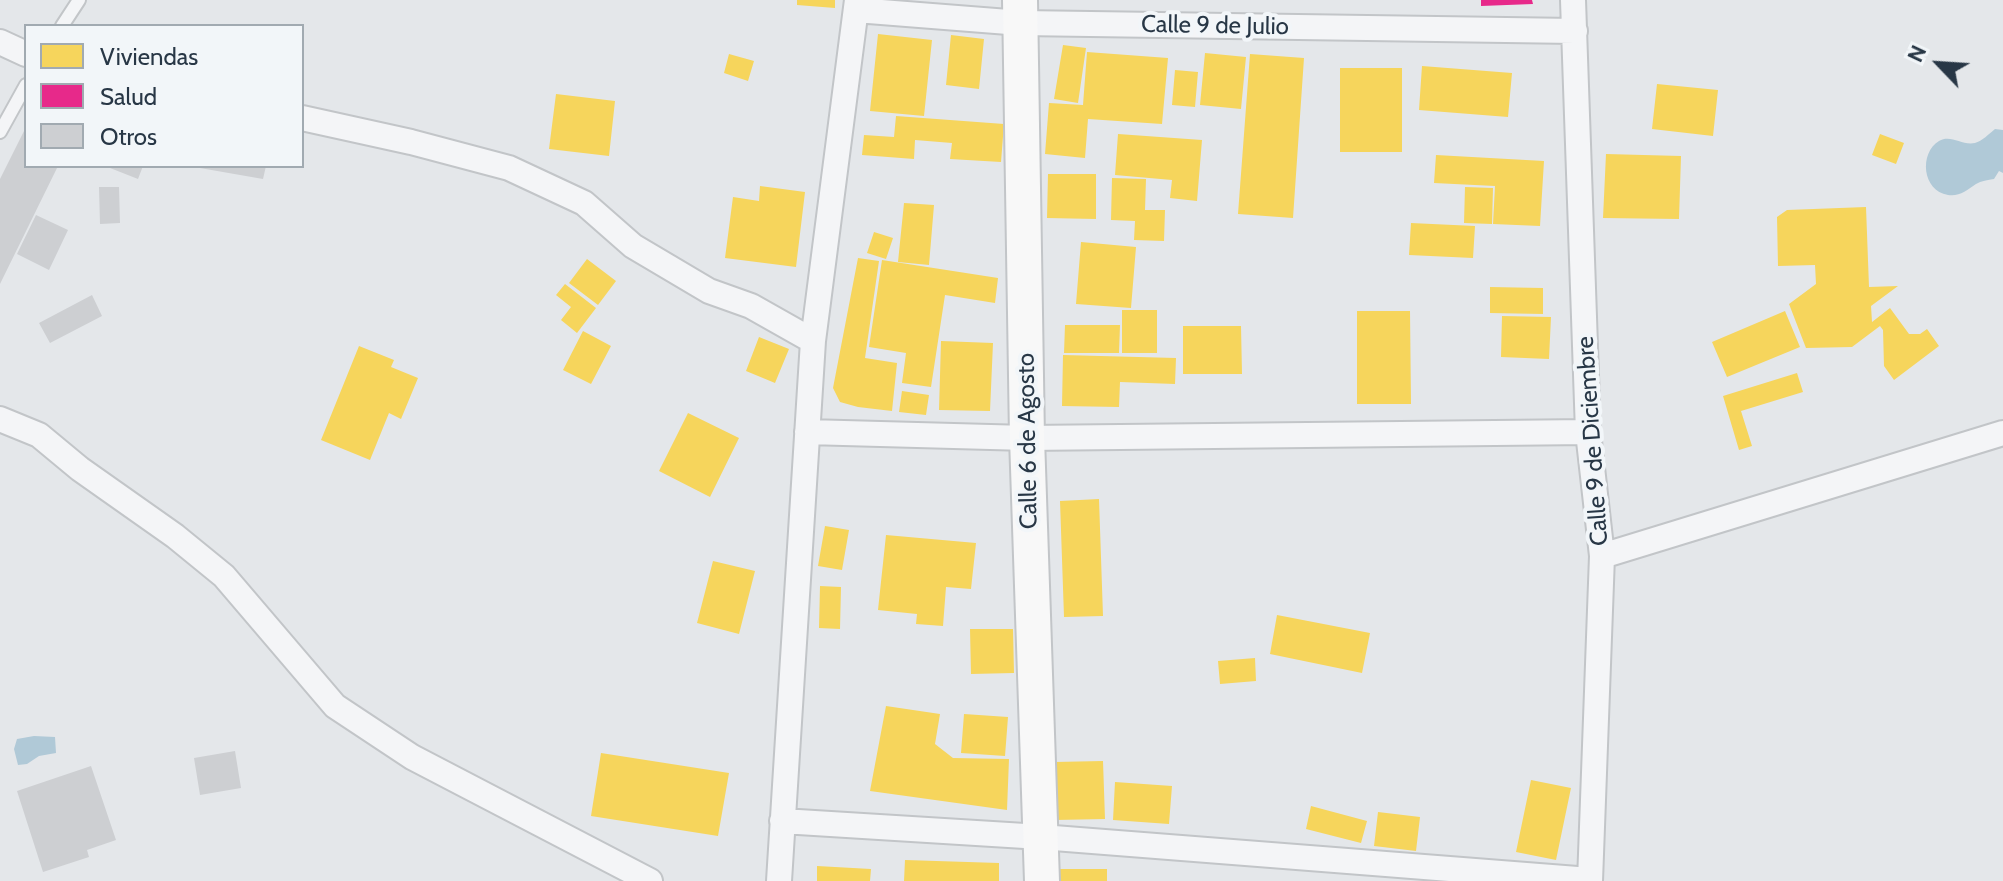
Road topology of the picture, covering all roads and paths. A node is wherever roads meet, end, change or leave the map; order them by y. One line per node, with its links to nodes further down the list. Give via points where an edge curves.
1 (79, 0): 5 (lane)
2 (1573, 0): 6 (street, Calle 9 de Diciembre)
3 (857, 5): 4 (street, Calle 9 de Julio); 12 (street)
4 (1020, 12): 6 (street, Calle 9 de Julio); 17 (main road, Calle 6 de Agosto)
5 (63, 24)
6 (1575, 31): 15 (street, Calle 9 de Diciembre)
7 (0, 42): 8 (street)
8 (24, 53)
9 (24, 89): 11 (lane)
10 (304, 118): 12 (street, via 509,168 584,203 633,246 709,291 751,306)
11 (0, 132)
12 (813, 341): 14 (street)
13 (0, 419): 21 (street, via 39,435 224,576 335,706 412,757)
14 (807, 432): 17 (street); 19 (street)
15 (1588, 432): 17 (street); 18 (street, Calle 9 de Diciembre)
16 (2003, 433): 18 (street)
17 (1027, 438): 20 (main road, Calle 6 de Agosto)
18 (1602, 556): 24 (street, Calle 9 de Diciembre)
19 (782, 821): 20 (street); 22 (street)
20 (1041, 837): 23 (main road, Calle 6 de Agosto); 24 (street)
21 (650, 881)
22 (779, 881)
23 (1042, 881)
24 (1590, 881)

